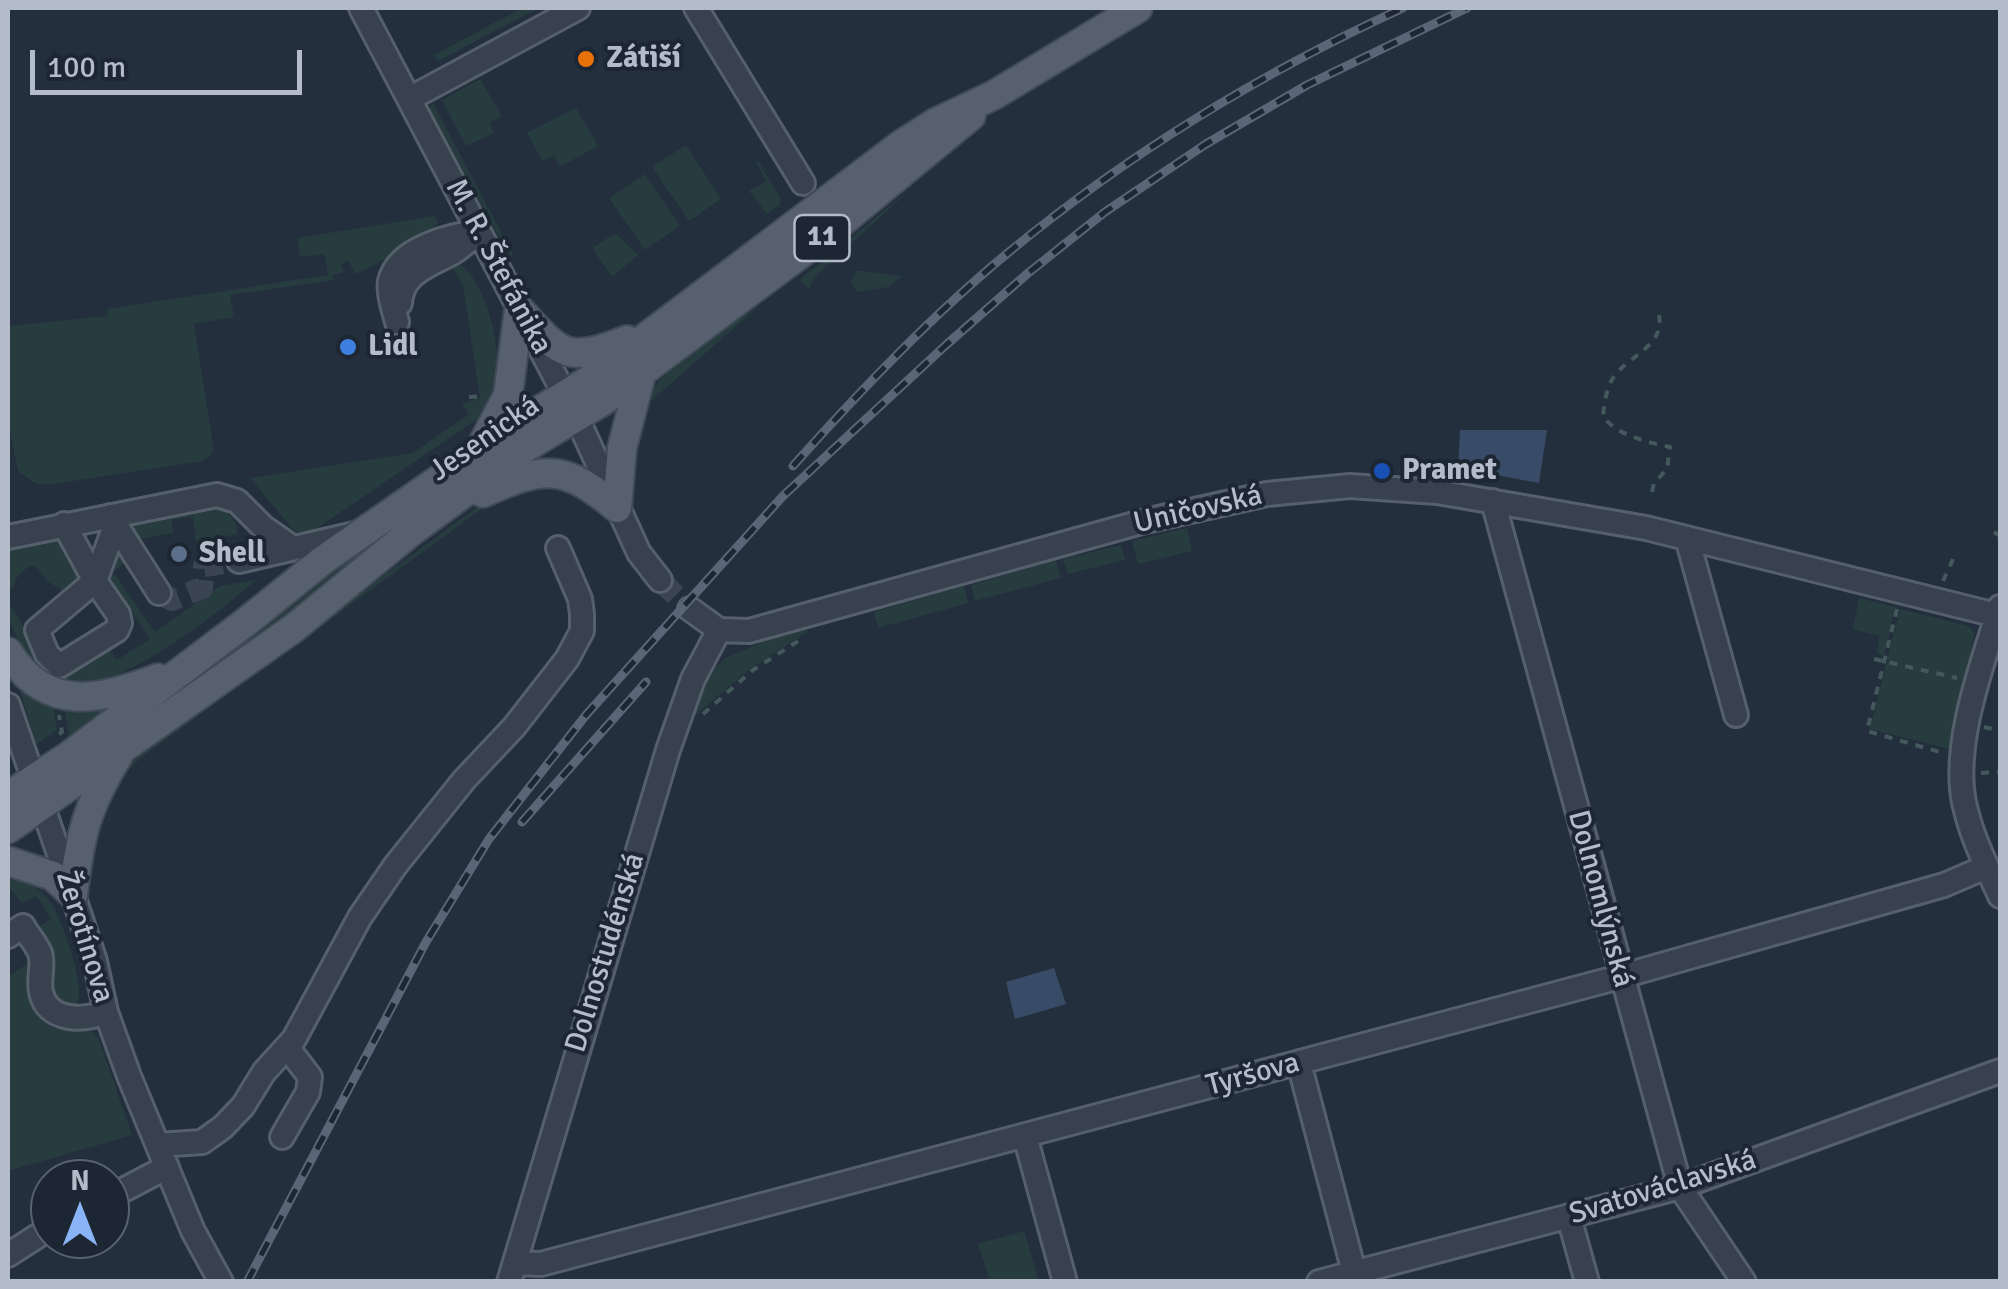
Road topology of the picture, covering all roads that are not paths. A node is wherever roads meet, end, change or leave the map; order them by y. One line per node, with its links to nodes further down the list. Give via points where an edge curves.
1 (362, 8): 6 (street, M. R. Štefánika)
2 (578, 8): 6 (street)
3 (696, 8): 7 (street)
4 (1138, 8): 5 (main road, Jesenická / 11)
5 (994, 95): 10 (main road, Jesenická / 11, via 902,144); 11 (main road, Jesenická / 11, via 831,231)
6 (410, 99): 8 (street, M. R. Štefánika)
7 (803, 183)
8 (479, 232): 8 (street, via 405,282 397,322 390,283 396,268 450,234); 9 (street, M. R. Štefánika)
9 (519, 308): 10 (main road, via 555,346 579,354); 12 (street, M. R. Štefánika); 13 (main road, via 508,395)
10 (657, 328): 12 (main road, Jesenická / 11)
11 (642, 371): 12 (main road, Jesenická / 11); 15 (main road, via 622,448)
12 (570, 406): 13 (main road, Jesenická / 11); 15 (street, M. R. Štefánika); 16 (main road, Jesenická / 11, via 542,436)
13 (476, 453): 19 (main road, Jesenická / 11)
14 (1493, 501): 21 (street, Uničovská); 29 (street, Uničovská, via 1350,486 1267,494 1145,521 766,628); 43 (street, Dolnomlýnská)
15 (617, 508): 16 (main road, via 588,484 538,472); 25 (street, M. R. Štefánika, via 638,553)
16 (432, 516): 34 (main road, Jesenická / 11, via 294,628)
17 (112, 520): 18 (street); 18 (street, via 95,581); 22 (street, via 224,495); 26 (street)
18 (64, 524): 20 (street)
19 (364, 532): 22 (street); 31 (main road, Jesenická / 11)
20 (8, 537)
21 (1687, 538): 28 (street, Uničovská); 33 (street)
22 (292, 548): 24 (street)
23 (558, 548): 45 (street, via 580,599 576,642 514,728 396,866)
24 (240, 561)
25 (660, 580)
26 (159, 594)
27 (690, 609): 29 (street)
28 (2000, 613): 39 (street, via 1968,725 1962,773 1964,802)
29 (719, 630): 57 (street, Dolnostudénská, via 668,750)
30 (8, 652): 31 (main road, via 44,688 78,698 114,694)
31 (188, 666): 35 (main road, Jesenická / 11, via 70,755)
32 (8, 705): 35 (street, Žerotínova)
33 (1736, 715)
34 (125, 746): 35 (main road, Jesenická / 11); 40 (main road, via 84,822)
35 (38, 791): 36 (main road, Jesenická / 11); 37 (main road, Jesenická / 11); 40 (street, Žerotínova)
36 (8, 796)
37 (8, 829)
38 (8, 861): 40 (main road, via 53,876)
39 (1986, 866): 41 (street); 43 (street, Tyršova, via 1944,885)
40 (74, 895): 44 (street, Žerotínova)
41 (2000, 896)
42 (8, 936): 44 (street, via 23,926 41,954 41,996 58,1016)
43 (1621, 976): 46 (street, Tyršova); 53 (street, Dolnomlýnská)
44 (106, 1012): 50 (street, Žerotínova)
45 (287, 1047): 49 (street, via 310,1077); 50 (street, via 223,1127 202,1142)
46 (1299, 1063): 48 (street, Tyršova); 58 (street)
47 (2000, 1071): 53 (street, Svatováclavská)
48 (1025, 1136): 57 (street, Tyršova); 60 (street)
49 (282, 1137)
50 (158, 1145): 51 (street, Žerotínova)
51 (167, 1167): 52 (street); 59 (street, Žerotínova)
52 (130, 1186)
53 (1680, 1187): 54 (street, Svatováclavská); 63 (street, Dolnomlýnská)
54 (1570, 1217): 58 (street, Svatováclavská); 62 (street)
55 (30, 1240): 56 (street)
56 (8, 1254)
57 (512, 1272)
58 (1357, 1277): 61 (street, Svatováclavská)
59 (221, 1282)
60 (1065, 1282)
61 (1319, 1282)
62 (1586, 1282)
63 (1744, 1282)

